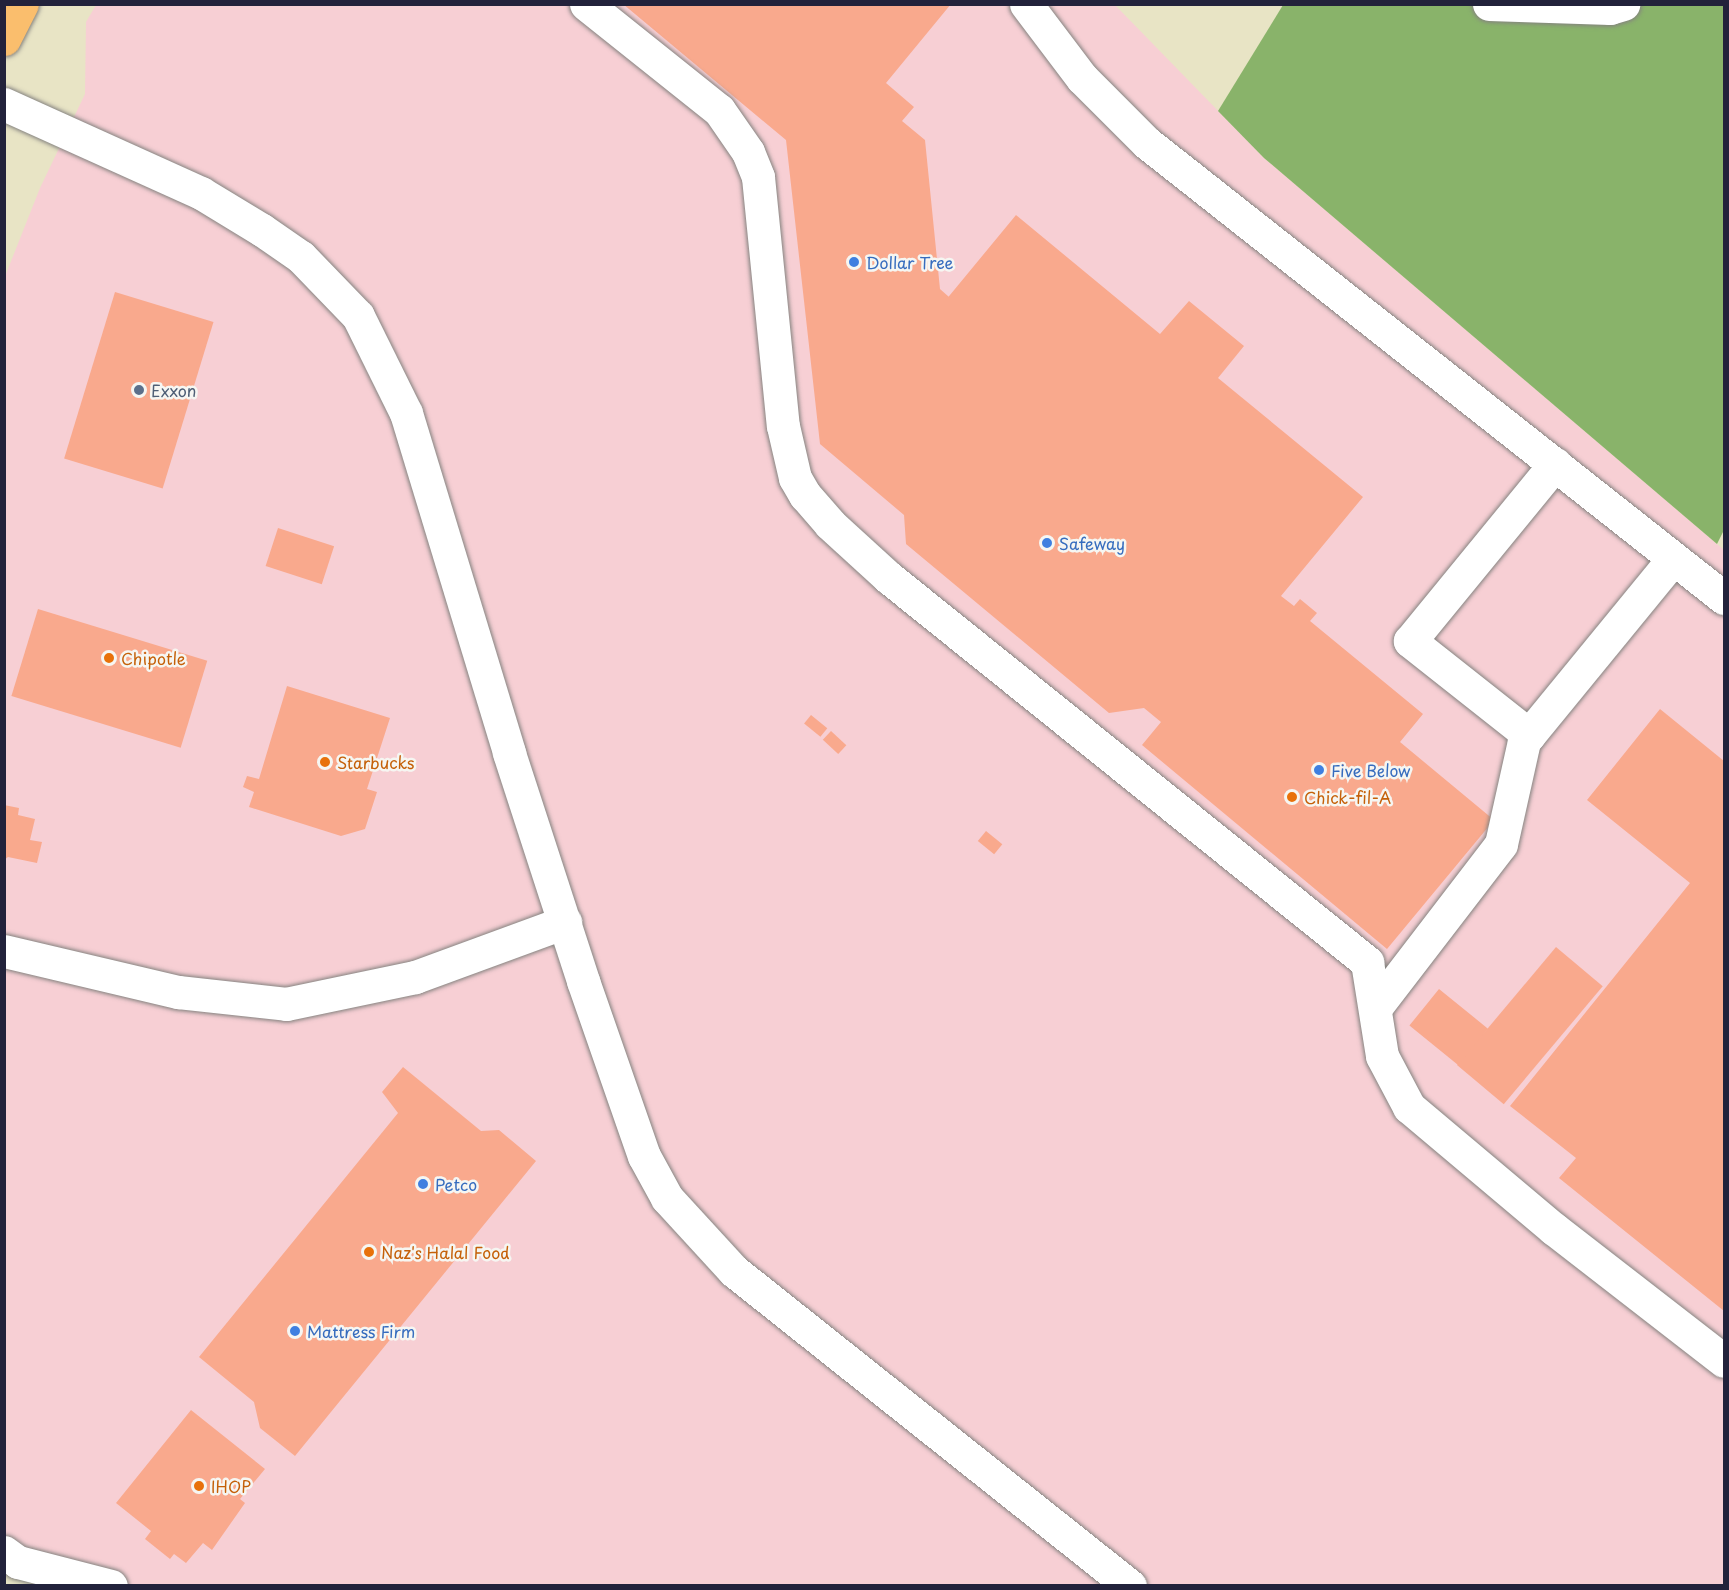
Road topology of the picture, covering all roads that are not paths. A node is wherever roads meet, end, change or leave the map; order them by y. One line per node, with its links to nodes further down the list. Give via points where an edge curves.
1 (22, 4): 7 (main road)
2 (586, 4): 15 (street, via 719,110 748,152 758,177 783,426 795,478 805,495 830,524 888,577 1367,962)
3 (1026, 4): 9 (street, via 1082,78 1147,143)
4 (1489, 4): 6 (street)
5 (1623, 4): 6 (street, via 1610,8)
6 (1535, 6)
7 (4, 39)
8 (4, 104): 13 (street, via 201,193 302,257 358,316 406,413 509,753)
9 (1555, 464): 10 (street); 12 (street, via 1410,641)
10 (1673, 559): 11 (street); 12 (street)
11 (1725, 598)
12 (1529, 735): 15 (street, via 1524,741 1501,844)
13 (565, 922): 14 (street, via 416,977 286,1004 178,992); 19 (street, via 644,1156 667,1198 687,1223 734,1271)
14 (4, 951)
15 (1376, 1007): 16 (street, via 1382,1056 1409,1107 1554,1229)
16 (1725, 1361)
17 (4, 1552): 18 (street, via 18,1562)
18 (111, 1586)
19 (1130, 1586)

